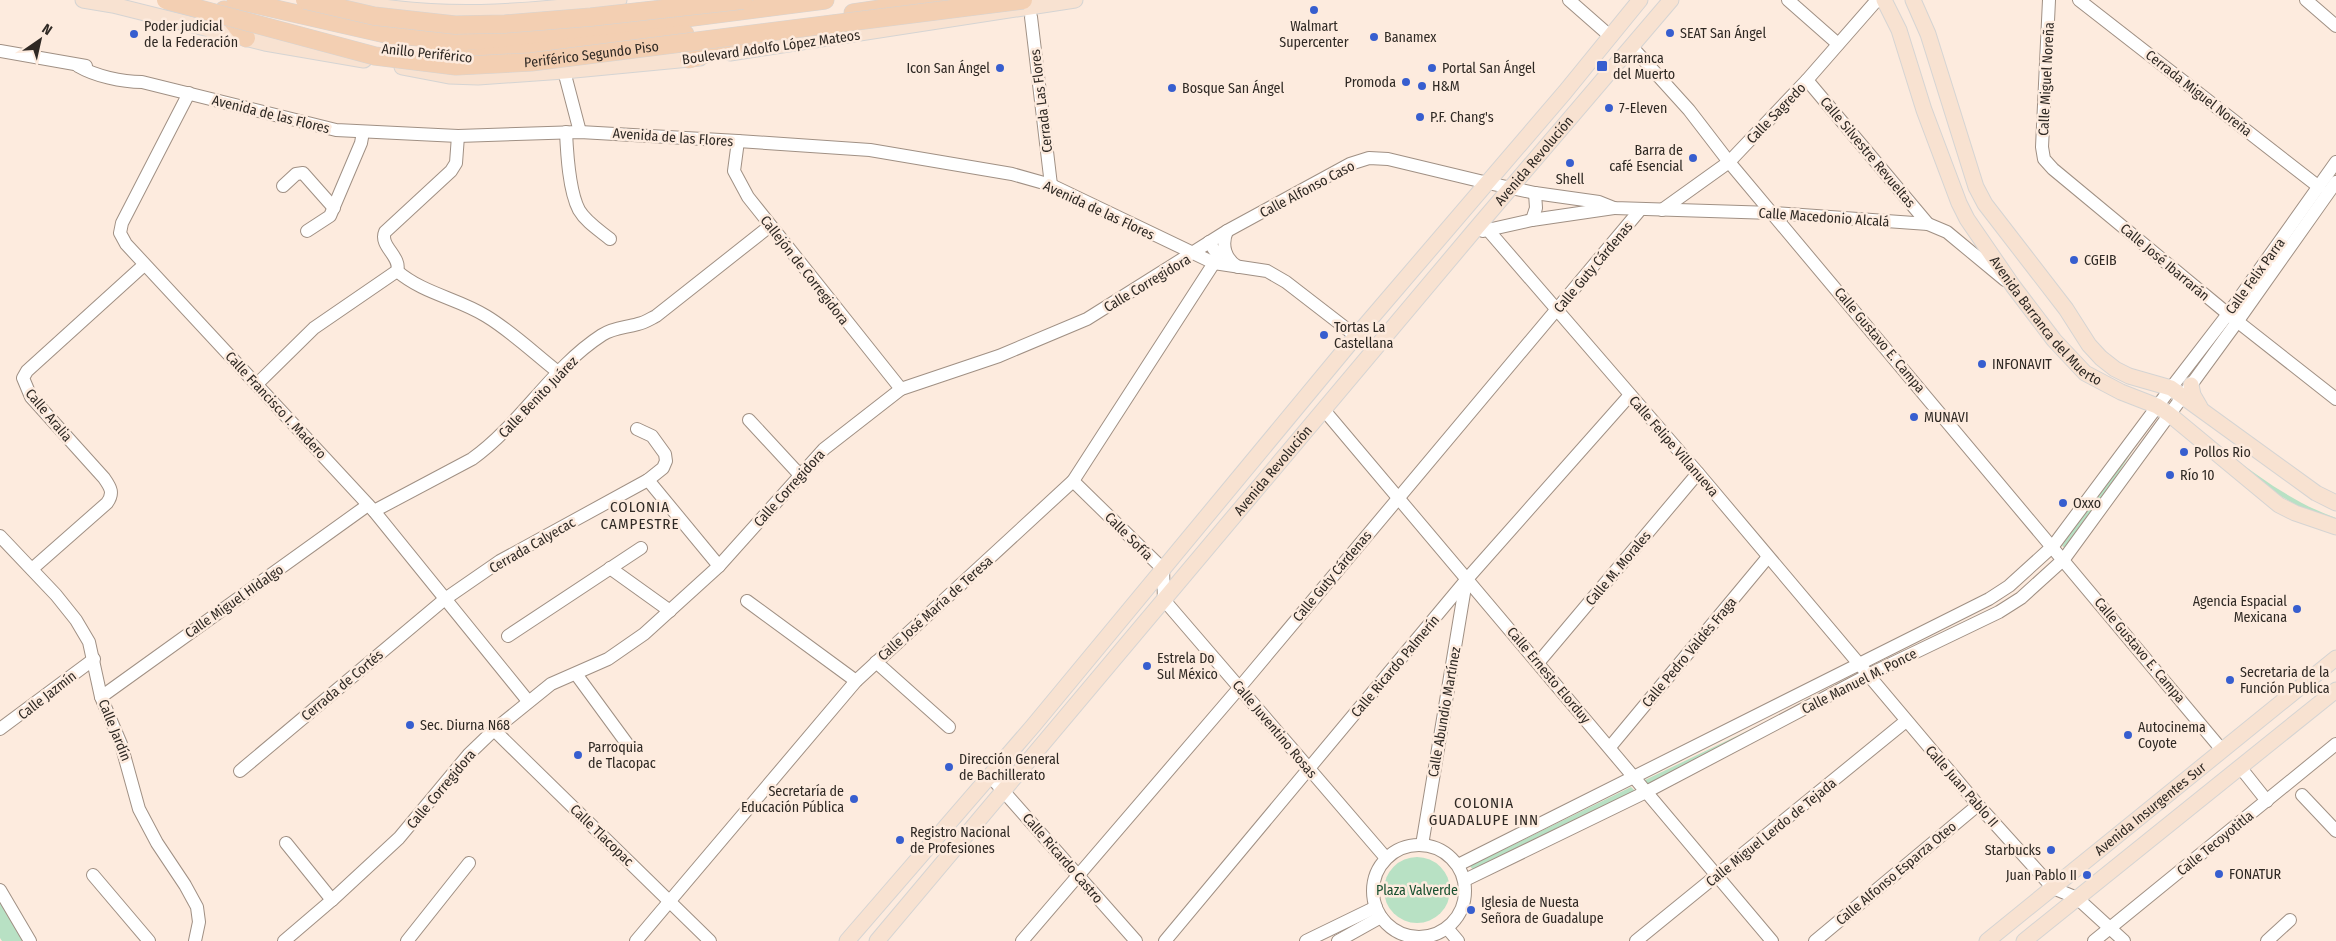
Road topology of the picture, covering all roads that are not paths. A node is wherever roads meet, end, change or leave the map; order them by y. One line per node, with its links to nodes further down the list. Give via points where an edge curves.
1 (82, 0): 30 (main road, Boulevard Adolfo López Mateos)
2 (166, 0): 10 (highway, Periférico Segundo Piso, bridge, via 375,56 456,66 531,62)
3 (186, 0): 22 (highway, Anillo Periférico)
4 (305, 0): 7 (highway, bridge, via 374,16 454,25 591,17)
5 (347, 0): 24 (main road)
6 (618, 0): 23 (main road)
7 (743, 0)
8 (825, 0): 27 (highway, Anillo Periférico, via 479,41 400,36)
9 (940, 0): 25 (highway, Anillo Periférico)
10 (1023, 0)
11 (1075, 0): 34 (main road, Boulevard Adolfo López Mateos)
12 (1569, 0): 29 (street)
13 (1640, 0): 29 (main road, Avenida Revolución)
14 (1671, 0): 32 (main road, Avenida Revolución)
15 (1788, 0): 31 (street)
16 (1877, 0): 31 (street, Calle Sagredo)
17 (1884, 0): 39 (main road, Avenida Barranca del Muerto, via 1899,30)
18 (1913, 0): 38 (main road, Avenida Barranca del Muerto, via 1928,34)
19 (2049, 0): 45 (street, Calle Miguel Noreña)
20 (2079, 0): 52 (street, Cerrada Miguel Noreña)
21 (2306, 0): 28 (street)
22 (230, 5): 25 (highway, Anillo Periférico, via 386,50 475,59); 27 (highway, Anillo Periférico); 30 (highway)
23 (539, 6): 24 (main road, via 428,13)
24 (376, 7): 27 (highway)
25 (839, 15): 34 (highway)
26 (1032, 16): 50 (street, Cerrada Las Flores)
27 (340, 23)
28 (2336, 26)
29 (1610, 36): 49 (main road, Avenida Revolución)
30 (246, 38): 35 (main road, Boulevard Adolfo López Mateos, via 449,76)
31 (1838, 44): 36 (street, Calle Sagredo)
32 (1632, 47): 46 (street, Calle Gustavo E. Campa, via 1689,110); 53 (main road, Avenida Revolución)
33 (0, 51): 37 (street, Avenida de las Flores, via 88,66)
34 (689, 59): 35 (main road, Boulevard Adolfo López Mateos)
35 (564, 71): 42 (street)
36 (1807, 80): 46 (street, Calle Sagredo); 61 (street, Calle Silvestre Revueltas)
37 (189, 93): 40 (street, Avenida de las Flores, via 336,130); 71 (street, Calle Francisco I. Madero, via 122,223 120,233)
38 (1948, 102): 39 (main road); 81 (main road, Avenida Barranca del Muerto, via 1976,187 2089,345 2114,369)
39 (1924, 110): 74 (main road, Avenida Barranca del Muerto, via 1958,203)
40 (363, 132): 43 (street, Avenida de las Flores); 55 (street)
41 (566, 132): 42 (street, Avenida de las Flores); 43 (street, Avenida de las Flores); 67 (street, via 574,196 579,210)
42 (580, 132): 44 (street, Avenida de las Flores)
43 (458, 136): 73 (street, via 456,163 451,171 385,232 384,240 398,264)
44 (738, 141): 50 (street, Avenida de las Flores, via 870,150 1012,174); 62 (street, Callejón de Corregidora, via 734,171 748,197)
45 (2044, 159): 76 (street, Calle José Ibarrarán)
46 (1730, 162): 58 (street, Calle Sagredo); 59 (street, Calle Gustavo E. Campa)
47 (2336, 162): 52 (street, Calle Felix Parra)
48 (2336, 182): 76 (street, Calle Felix Parra)
49 (1488, 183): 53 (street, Calle Macedonio Alcalá); 65 (street, Calle Alfonso Caso, via 1388,159 1370,158 1350,164); 77 (main road, Avenida Revolución)
50 (1051, 185): 69 (street, Avenida de las Flores)
51 (283, 186): 55 (street, via 296,174 302,173)
52 (2319, 187): 76 (street, Calle Felix Parra)
53 (1511, 188): 54 (street, Calle Macedonio Alcalá); 66 (main road, Avenida Revolución)
54 (1535, 193): 56 (street, Calle Macedonio Alcalá, via 1599,202); 60 (street, via 1536,208)
55 (334, 208): 64 (street, via 330,216)
56 (1614, 208): 57 (street, Calle Macedonio Alcalá); 60 (street, Calle Macedonio Alcalá)
57 (1640, 210): 58 (street, Calle Macedonio Alcalá); 75 (street, Calle Guty Cárdenas)
58 (1662, 210): 59 (street, Calle Macedonio Alcalá)
59 (1773, 213): 61 (street, Calle Macedonio Alcalá); 100 (street, Calle Gustavo E. Campa)
60 (1532, 220): 63 (street, Calle Macedonio Alcalá)
61 (1928, 224): 74 (street, Calle Macedonio Alcalá, via 1947,232)
62 (770, 226): 79 (street, Calle Benito Juárez, via 656,316 638,324 615,327); 82 (street, Callejón de Corregidora)
63 (1488, 230): 66 (street, Calle Macedonio Alcalá); 75 (street, Calle Felipe Villanueva)
64 (307, 231)
65 (1227, 231): 68 (street, Calle Alfonso Caso); 72 (street, via 1225,249 1230,261)
66 (1473, 232): 78 (main road, Avenida Revolución)
67 (610, 239)
68 (1210, 242): 69 (street, Calle Alfonso Caso); 70 (street, via 1217,254)
69 (1192, 253): 70 (street, Calle Corregidora); 82 (street, Calle Corregidora, via 1087,319 1000,356)
70 (1214, 263): 72 (street, Calle Corregidora); 92 (street, Calle José María de Teresa)
71 (144, 264): 80 (street, Calle Francisco I. Madero); 106 (street, Calle Aralia, via 23,378 31,397 112,490 107,503)
72 (1240, 268): 77 (street, Calle Corregidora, via 1267,271 1286,282)
73 (397, 271): 79 (street, via 411,283 487,317); 80 (street, via 314,328)
74 (2013, 286): 86 (main road, Avenida Barranca del Muerto, via 2068,357 2085,373)
75 (1556, 312): 83 (street, Calle Felipe Villanueva); 93 (street, Calle Guty Cárdenas)
76 (2233, 318): 81 (street, Calle Felix Parra); 81 (street, Calle Felix Parra); 84 (street, Calle José Ibarrarán)
77 (1356, 336): 78 (street, Calle Corregidora); 107 (main road, Avenida Revolución)
78 (1374, 350): 85 (main road, Avenida Revolución)
79 (558, 372): 95 (street, Calle Benito Juárez, via 487,449)
80 (257, 384): 95 (street, Calle Francisco I. Madero)
81 (2181, 389): 86 (street, Calle Manuel M. Ponce); 94 (main road, Avenida Barranca del Muerto, via 2204,412 2316,493)
82 (901, 390): 90 (street, Calle Corregidora, via 824,448)
83 (1630, 394): 89 (street, Calle Felipe Villanueva); 108 (street, Calle Ricardo Palmerín)
84 (2336, 399)
85 (1324, 410): 93 (street, Calle Ernesto Elorduy); 110 (main road, Avenida Revolución)
86 (2163, 410): 97 (main road, Avenida Barranca del Muerto, via 2264,494 2296,514); 100 (street, Calle Manuel M. Ponce); 103 (street, Calle Manuel M. Ponce)
87 (749, 420): 90 (street)
88 (636, 429): 91 (street, Cerrada Calyecac, via 652,436 665,454 663,468)
89 (1698, 473): 102 (street, Calle Felipe Villanueva); 117 (street, Calle M. Morales)
90 (799, 474): 104 (street, Calle Corregidora)
91 (648, 480): 104 (street); 109 (street, Cerrada Calyecac, via 500,561)
92 (1073, 481): 107 (street, Calle Sofía); 116 (street, Calle José María de Teresa)
93 (1397, 498): 108 (street, Calle Ernesto Elorduy); 122 (street, Calle Guty Cárdenas)
94 (2336, 503)
95 (371, 508): 109 (street, Calle Francisco I. Madero); 124 (street, Calle Miguel HIdalgo)
96 (2336, 521): 97 (main road)
97 (2318, 522): 98 (main road, Avenida Barranca del Muerto)
98 (2336, 527)
99 (0, 536): 106 (street, Calle Jardín)
100 (2053, 546): 103 (street, Calle Gustavo E. Campa); 118 (street, Calle Manuel M. Ponce, via 2009,586 1989,599)
101 (641, 548): 105 (street)
102 (1768, 557): 118 (street, Calle Felipe Villanueva); 132 (street, Calle Pedro Valdés Fraga)
103 (2064, 559): 120 (street, Calle Manuel M. Ponce, via 2021,598 1999,612); 133 (street, Calle Gustavo E. Campa)
104 (719, 566): 112 (street, Calle Corregidora)
105 (610, 568): 112 (street); 113 (street)
106 (32, 569): 115 (street, Calle Jardín, via 76,620 89,642)
107 (1163, 569): 110 (street, Calle Sofía); 137 (main road, Avenida Revolución)
108 (1467, 579): 117 (street, Calle Ernesto Elorduy); 135 (street, Calle Ricardo Palmerín); 146 (street, Calle Abundio Martínez)
109 (445, 599): 125 (street, Calle Francisco I. Madero); 136 (street, Cerrada de Cortés)
110 (1164, 600): 122 (street, Calle Juventino Rosas); 139 (main road, Avenida Revolución)
111 (747, 601): 121 (street)
112 (670, 612): 119 (street, Calle Corregidora, via 608,659)
113 (508, 636)
114 (2336, 658): 133 (main road, Avenida Insurgentes Sur)
115 (94, 659): 124 (street, Calle Jardín); 128 (street, Calle Jazmín)
116 (876, 662): 121 (street, Calle José María de Teresa); 127 (street)
117 (1538, 663): 132 (street, Calle Ernesto Elorduy)
118 (1857, 663): 120 (street, Calle Juan Pablo II); 138 (street, Calle Manuel M. Ponce)
119 (576, 674): 125 (street, Calle Corregidora, via 551,684); 131 (street)
120 (1868, 675): 126 (street, Calle Juan Pablo II); 140 (street, Calle Manuel M. Ponce)
121 (856, 681): 158 (street, Calle José María de Teresa)
122 (1240, 687): 135 (street, Calle Juventino Rosas); 150 (street, Calle Guty Cárdenas)
123 (2336, 690): 134 (main road, Avenida Insurgentes Sur)
124 (101, 697): 166 (street, Calle Jardín, via 124,752 140,808 196,907 199,922)
125 (528, 701): 129 (street, Calle Corregidora)
126 (1906, 721): 143 (street, Calle Juan Pablo II); 152 (street, Calle Miguel Lerdo de Tejada)
127 (949, 727)
128 (0, 729)
129 (494, 730): 157 (street, Calle Corregidora, via 399,838); 158 (street, Calle Tlacopac)
130 (2336, 744): 142 (street, Calle Tecoyotitla)
131 (628, 745)
132 (1610, 748): 138 (street, Calle Ernesto Elorduy)
133 (2222, 750): 154 (main road, Avenida Insurgentes Sur)
134 (2240, 767): 142 (street); 156 (main road, Avenida Insurgentes Sur)
135 (1309, 769): 147 (street, Calle Juventino Rosas); 175 (street, Calle Ricardo Palmerín)
136 (240, 771)
137 (990, 776): 139 (street, Calle Ricardo Castro); 171 (main road, Avenida Revolución)
138 (1634, 776): 140 (street, Calle Ernesto Elorduy); 149 (street, Calle Manuel M. Ponce)
139 (1004, 791): 150 (street, Calle Ricardo Castro); 172 (main road, Avenida Revolución)
140 (1646, 792): 152 (street, Calle Ernesto Elorduy); 153 (street, Calle Manuel M. Ponce)
141 (2302, 795): 144 (street)
142 (2267, 801): 162 (street, Calle Tecoyotitla)
143 (1978, 805): 154 (street, Calle Juan Pablo II); 181 (street, Calle Alfonso Esparza Oteo)
144 (2336, 831)
145 (286, 843): 157 (street)
146 (1422, 844): 147 (street, via 1400,849); 149 (street, via 1441,850)
147 (1386, 858): 159 (street, via 1375,876 1373,892)
148 (469, 863): 168 (street)
149 (1458, 865): 153 (street)
150 (1078, 874): 173 (street, Calle Guty Cárdenas); 174 (street, Calle Ricardo Castro)
151 (93, 875): 165 (street)
152 (1717, 876): 179 (street, Calle Miguel Lerdo de Tejada); 180 (street, Calle Ernesto Elorduy)
153 (1464, 880): 161 (street, via 1464,904 1458,918)
154 (2053, 888): 156 (street, Calle Juan Pablo II); 182 (main road, Avenida Insurgentes Sur)
155 (0, 890): 164 (street)
156 (2077, 898): 162 (street, Calle Juan Pablo II); 183 (main road, Avenida Insurgentes Sur)
157 (332, 900): 167 (street, Calle Corregidora)
158 (670, 901): 169 (street, Calle José María de Teresa); 170 (street, Calle Tlacopac)
159 (1378, 912): 163 (street); 176 (street); 177 (street)
160 (2290, 920): 186 (street)
161 (1447, 928): 163 (street, via 1425,937); 178 (street)
162 (2111, 928): 184 (street, Calle Tecoyotitla); 185 (street, Calle Juan Pablo II)
163 (1403, 938)
164 (30, 941)
165 (149, 941)
166 (195, 941)
167 (284, 941)
168 (407, 941)
169 (636, 941)
170 (710, 941)
171 (847, 941)
172 (877, 941)
173 (1022, 941)
174 (1136, 941)
175 (1165, 941)
176 (1306, 941)
177 (1338, 941)
178 (1458, 941)
179 (1636, 941)
180 (1772, 941)
181 (1815, 941)
182 (1987, 941)
183 (2024, 941)
184 (2094, 941)
185 (2124, 941)
186 (2267, 941)

